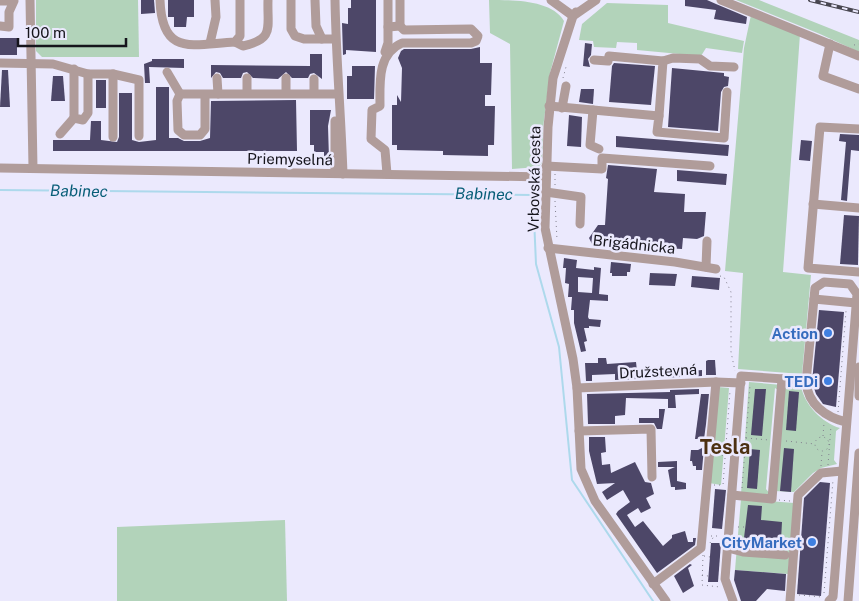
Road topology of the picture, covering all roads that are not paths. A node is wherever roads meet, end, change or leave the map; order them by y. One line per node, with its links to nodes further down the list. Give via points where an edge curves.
1 (30, 0): 32 (street)
2 (160, 0): 24 (street, via 160,21 173,40 189,44)
3 (215, 0): 24 (street, via 216,17)
4 (240, 0): 23 (street, via 240,36)
5 (268, 0): 23 (street, via 267,34 263,40 243,46)
6 (291, 0): 21 (street, via 292,33 298,38)
7 (315, 0): 21 (street, via 316,26)
8 (335, 0): 22 (street)
9 (388, 0): 19 (street)
10 (400, 0): 20 (street)
11 (551, 0): 17 (street)
12 (588, 0): 17 (street)
13 (596, 0): 17 (street)
14 (721, 0): 26 (street)
15 (0, 2): 16 (street, via 14,1)
16 (4, 12): 18 (street, via 9,26)
17 (573, 16): 52 (street, Vrbovská cesta, via 553,78)
18 (0, 26)
19 (388, 27): 20 (street); 25 (street)
20 (402, 28): 25 (street, via 406,34); 25 (street, via 471,29 478,36 471,43)
21 (322, 39): 22 (street)
22 (335, 40): 66 (street, via 339,66)
23 (235, 42): 24 (street)
24 (210, 43)
25 (394, 44): 67 (street, via 383,62 380,106 372,110 371,138 385,150)
26 (830, 44): 27 (street); 43 (street, via 823,76)
27 (859, 56)
28 (333, 57): 49 (street)
29 (594, 60): 30 (street, via 608,61 609,56)
30 (663, 61): 33 (street, via 700,59 710,66); 55 (street)
31 (0, 63): 32 (street)
32 (33, 63): 34 (street); 65 (street)
33 (734, 67)
34 (74, 69): 36 (street); 56 (street)
35 (166, 72): 47 (street)
36 (88, 74): 37 (street); 56 (street, via 88,113 83,120)
37 (113, 74): 59 (street, via 139,80); 60 (street)
38 (217, 78): 50 (street)
39 (247, 78): 45 (street)
40 (286, 78): 51 (street)
41 (314, 78): 46 (street)
42 (566, 86): 53 (street)
43 (859, 89)
44 (727, 92): 55 (street, via 724,138 657,132)
45 (247, 93): 50 (street); 51 (street)
46 (314, 93): 49 (street); 51 (street)
47 (180, 94): 48 (street); 48 (street, via 177,102 178,130 184,135 200,135 204,129)
48 (205, 94): 50 (street)
49 (335, 94): 66 (street)
50 (221, 96)
51 (282, 96)
52 (549, 106): 53 (street); 62 (street, Vrbovská cesta)
53 (562, 108): 54 (street)
54 (593, 110): 55 (street); 61 (street, via 590,145)
55 (659, 116)
56 (74, 118): 58 (street)
57 (859, 130): 70 (street, via 820,126)
58 (60, 134)
59 (139, 136)
60 (114, 138)
61 (599, 149)
62 (546, 166): 63 (street, via 602,169 602,158); 68 (street, Vrbovská cesta)
63 (710, 166)
64 (0, 168): 65 (street, Priemyselná)
65 (33, 168): 66 (street, Priemyselná)
66 (339, 173): 67 (street, Priemyselná)
67 (387, 174): 68 (street, Priemyselná)
68 (546, 177): 69 (street, Vrbovská cesta)
69 (546, 192): 72 (street, via 581,197); 74 (street, Vrbovská cesta)
70 (813, 204): 71 (street); 77 (street, via 808,268)
71 (859, 208)
72 (580, 224)
73 (707, 241): 75 (street)
74 (548, 248): 75 (street, Brigádnicka); 85 (street, Vrbovská cesta)
75 (706, 267): 76 (street, Brigádnicka)
76 (716, 269)
77 (859, 272)
78 (814, 299): 79 (street); 79 (street, via 815,288 824,282 850,284 857,294); 87 (street, via 807,394 832,419)
79 (856, 303): 87 (street)
80 (859, 367): 86 (street)
81 (782, 379): 82 (street); 84 (street, via 741,376); 94 (street, via 772,499)
82 (799, 380)
83 (716, 382): 84 (street, Družstevná); 85 (street, Družstevná); 98 (street, via 702,545)
84 (735, 383): 94 (street)
85 (577, 388): 88 (street, Vrbovská cesta)
86 (859, 396)
87 (846, 422): 90 (street)
88 (579, 431): 91 (street, via 651,429); 98 (street, Vrbovská cesta, via 581,469 587,487)
89 (859, 453): 93 (street)
90 (842, 471): 92 (street); 100 (street, via 820,473 798,495)
91 (652, 477)
92 (841, 489): 93 (street); 103 (street, via 833,597)
93 (858, 490): 99 (street)
94 (737, 496): 95 (street)
95 (728, 548): 96 (street); 102 (street, via 726,578)
96 (785, 555)
97 (859, 582): 99 (street)
98 (653, 584): 101 (street, Vrbovská cesta)
99 (849, 589): 104 (street)
100 (790, 598)
101 (666, 601)
102 (733, 601)
103 (828, 601)
104 (848, 601)

